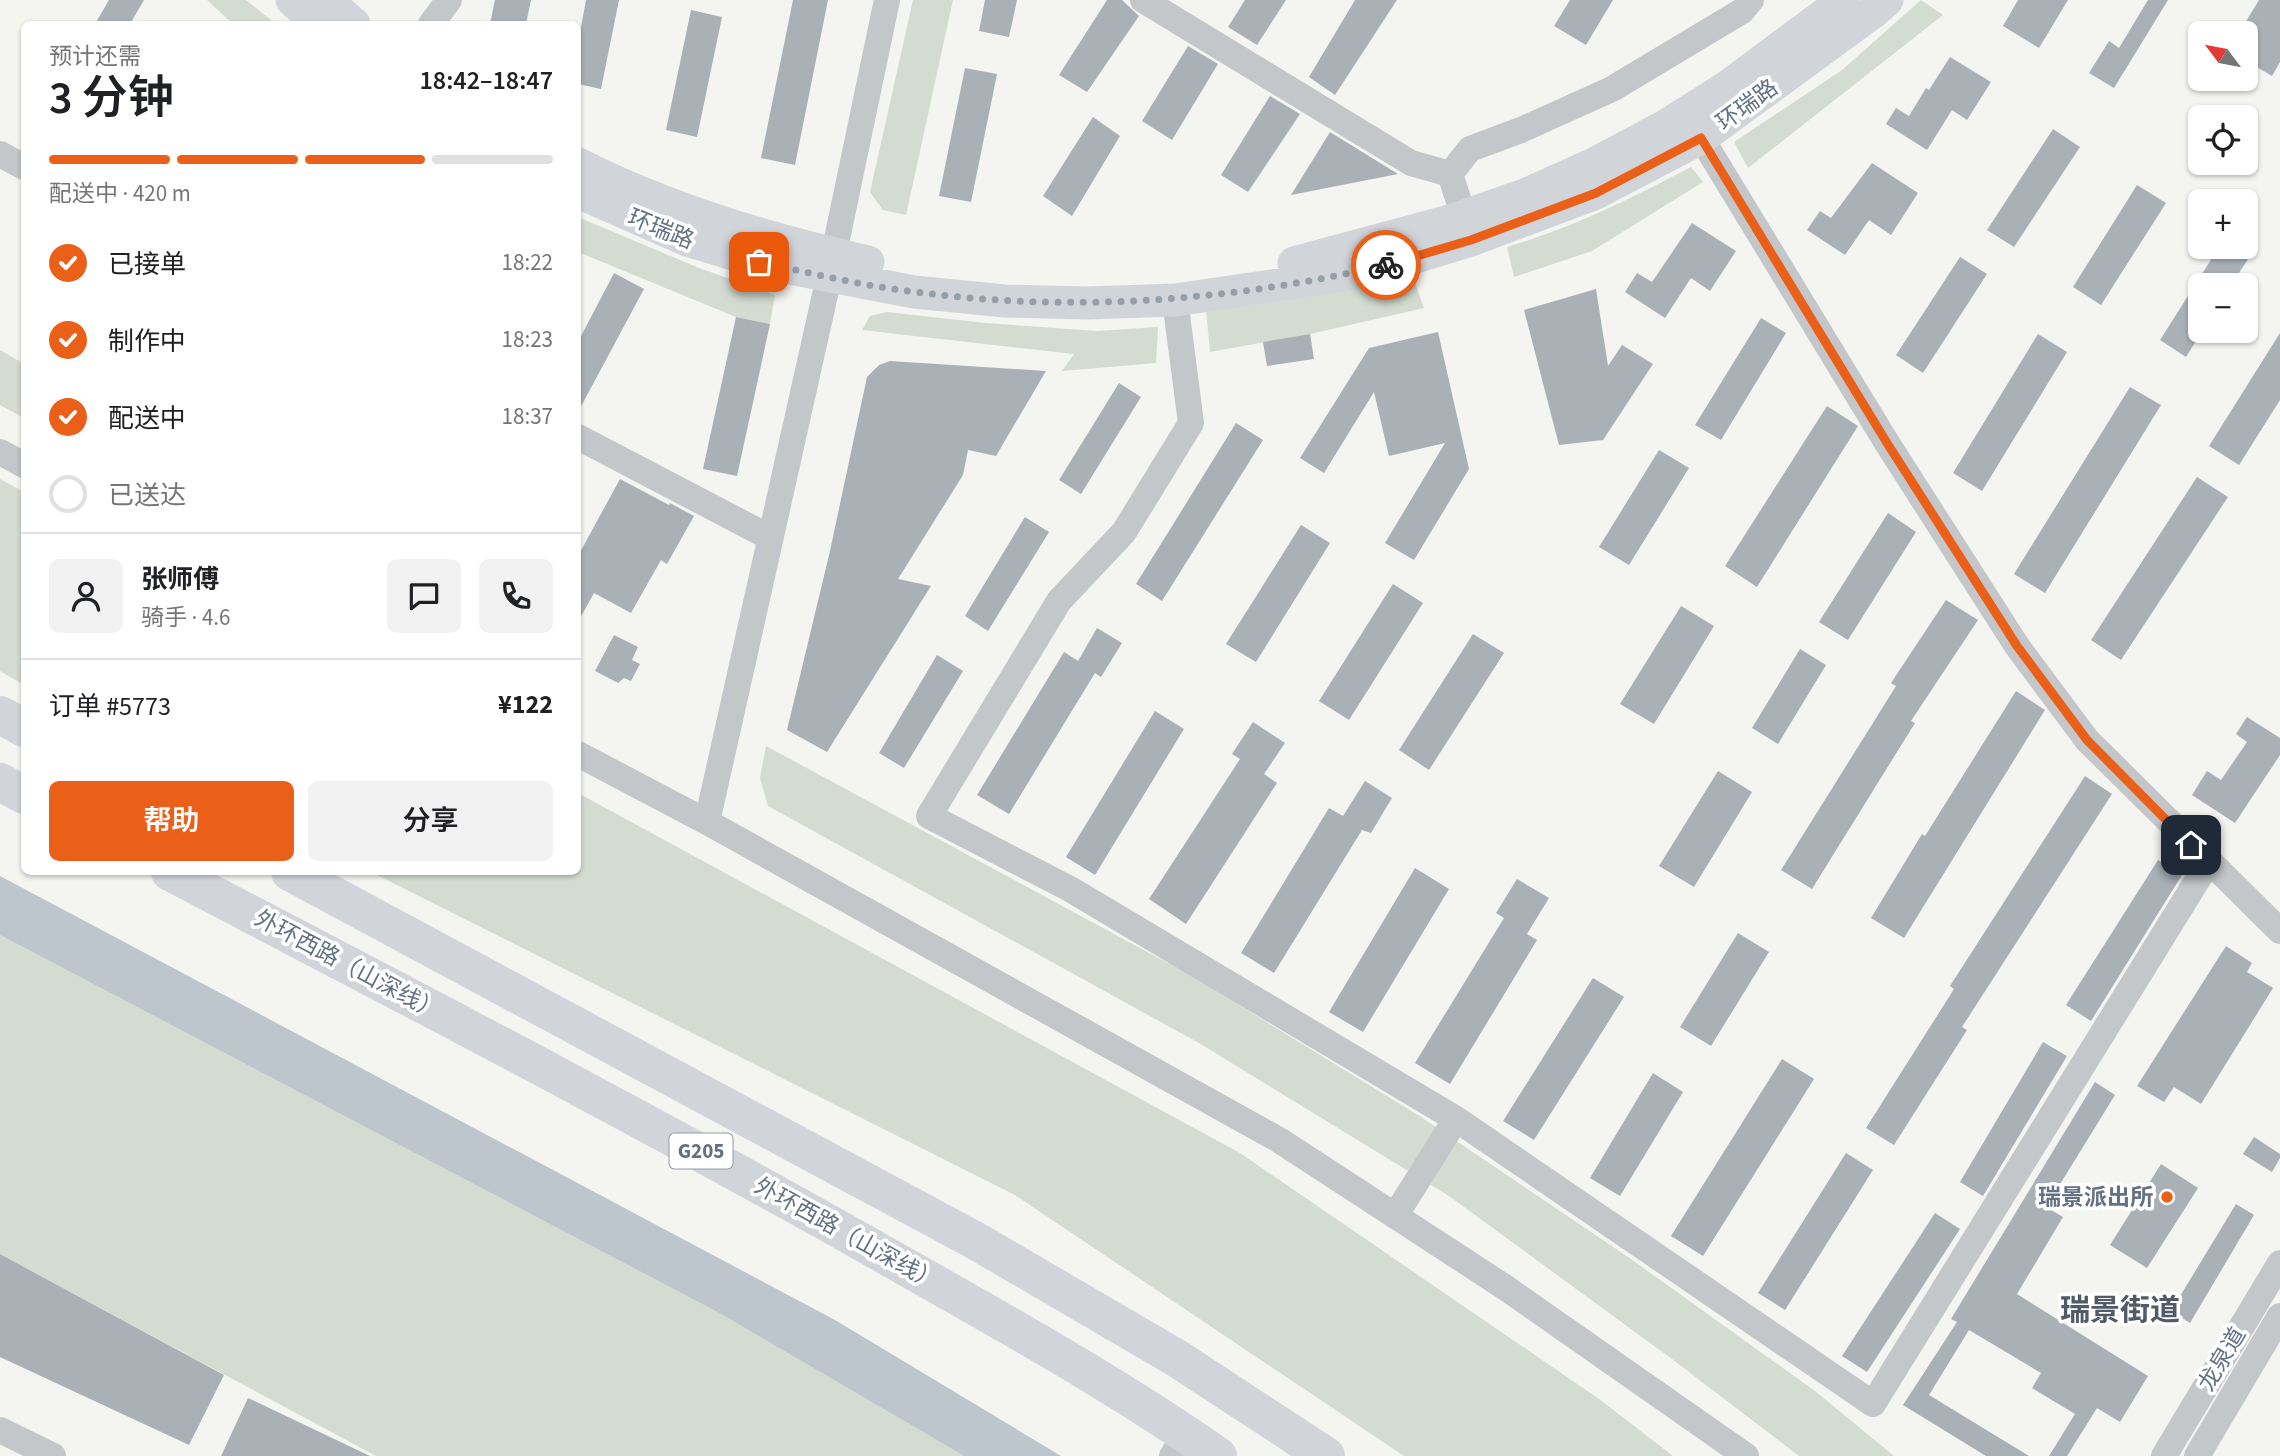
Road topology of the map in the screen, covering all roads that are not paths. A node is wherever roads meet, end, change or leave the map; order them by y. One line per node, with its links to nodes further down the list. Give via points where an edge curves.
1 (292, 0): 9 (main road)
2 (326, 0): 10 (main road)
3 (449, 0): 11 (street)
4 (887, 0): 19 (street)
5 (1143, 0): 16 (street, via 1411,163)
6 (1751, 0): 16 (street, via 1742,10 1612,89 1469,149)
7 (1844, 0): 12 (main road, 环瑞路, via 1727,87)
8 (1887, 0): 12 (main road, 环瑞路)
9 (316, 21)
10 (350, 21)
11 (433, 21)
12 (1693, 125): 18 (main road, 环瑞路, via 1596,193); 31 (street, via 2017,646 2087,740)
13 (0, 155): 15 (street)
14 (581, 165): 19 (main road, 环瑞路, via 667,203 787,243)
15 (21, 166)
16 (1450, 174): 18 (street)
17 (581, 193): 19 (main road, 环瑞路, via 687,240 759,262)
18 (1467, 228): 19 (main road, 环瑞路, via 1307,261 1212,274 1085,283); 20 (main road, 环瑞路, via 1403,261 1340,276)
19 (832, 266): 20 (main road, 环瑞路, via 915,292 1005,301); 24 (street)
20 (1175, 300): 35 (street, via 1191,423 1124,532 1059,601 929,816 1070,889)
21 (581, 439): 24 (street)
22 (0, 453): 23 (street)
23 (21, 464)
24 (769, 537): 30 (street)
25 (0, 715): 26 (highway)
26 (21, 726)
27 (581, 756): 30 (street)
28 (0, 782): 29 (highway)
29 (21, 793)
30 (706, 822): 36 (street, via 1279,1140)
31 (2208, 863): 34 (street); 35 (street, via 1873,1404)
32 (176, 875): 40 (highway, 外环西路（山深线） / G205, via 689,1145 1035,1340)
33 (296, 875): 43 (highway, G205, via 976,1241 1178,1359)
34 (2280, 931)
35 (1456, 1119): 36 (street)
36 (1395, 1216): 44 (street)
37 (2280, 1263): 45 (street, 龙泉道)
38 (2280, 1316): 46 (street, 龙泉道)
39 (0, 1430): 41 (street)
40 (1179, 1445): 42 (highway, 外环西路（山深线） / G205)
41 (53, 1456)
42 (1218, 1456)
43 (1326, 1456)
44 (1746, 1456)
45 (2164, 1456)
46 (2197, 1456)

